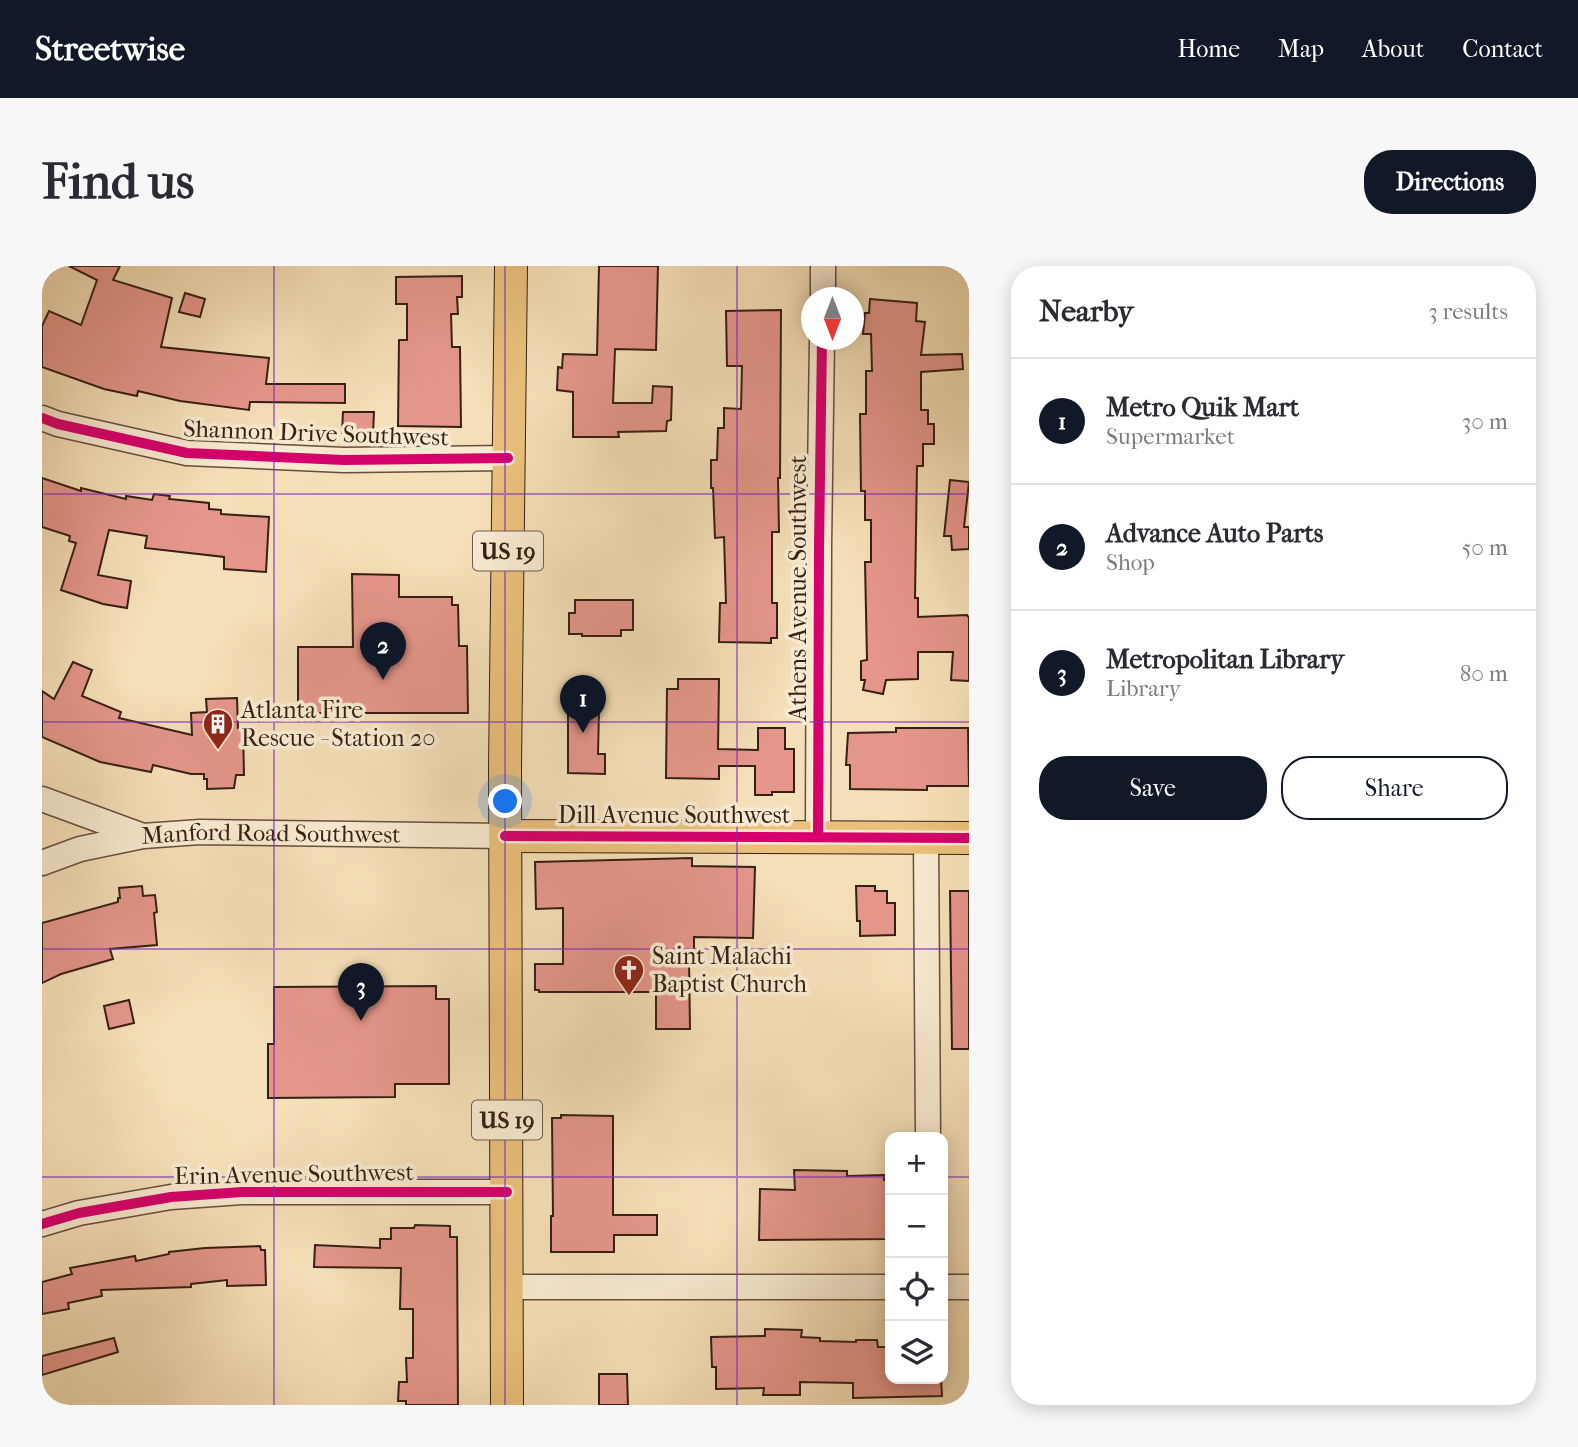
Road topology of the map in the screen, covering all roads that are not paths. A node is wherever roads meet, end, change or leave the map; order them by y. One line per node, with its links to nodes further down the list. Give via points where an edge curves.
1 (510, 266): 6 (main road, US 19)
2 (823, 266): 3 (street)
3 (822, 287)
4 (822, 350): 10 (street, Athens Avenue Southwest)
5 (42, 418): 6 (street, Shannon Drive Southwest, via 187,453 345,460)
6 (508, 458): 9 (main road, US 19)
7 (42, 799): 8 (street)
8 (143, 836): 9 (street, Manford Road Southwest, via 200,832); 13 (street, Manford Road Southwest, via 80,849)
9 (505, 836): 10 (main road, Dill Avenue Southwest); 15 (main road, US 19)
10 (818, 837): 11 (main road, Dill Avenue Southwest)
11 (926, 838): 12 (main road, Dill Avenue Southwest); 14 (street)
12 (969, 838)
13 (42, 863)
14 (928, 1132)
15 (507, 1192): 16 (street, Erin Avenue Southwest, via 242,1192 171,1197); 17 (main road, US 19)
16 (42, 1224)
17 (507, 1287): 18 (street); 21 (main road, US 19)
18 (885, 1287)
19 (948, 1287): 20 (street)
20 (969, 1287)
21 (507, 1405)

